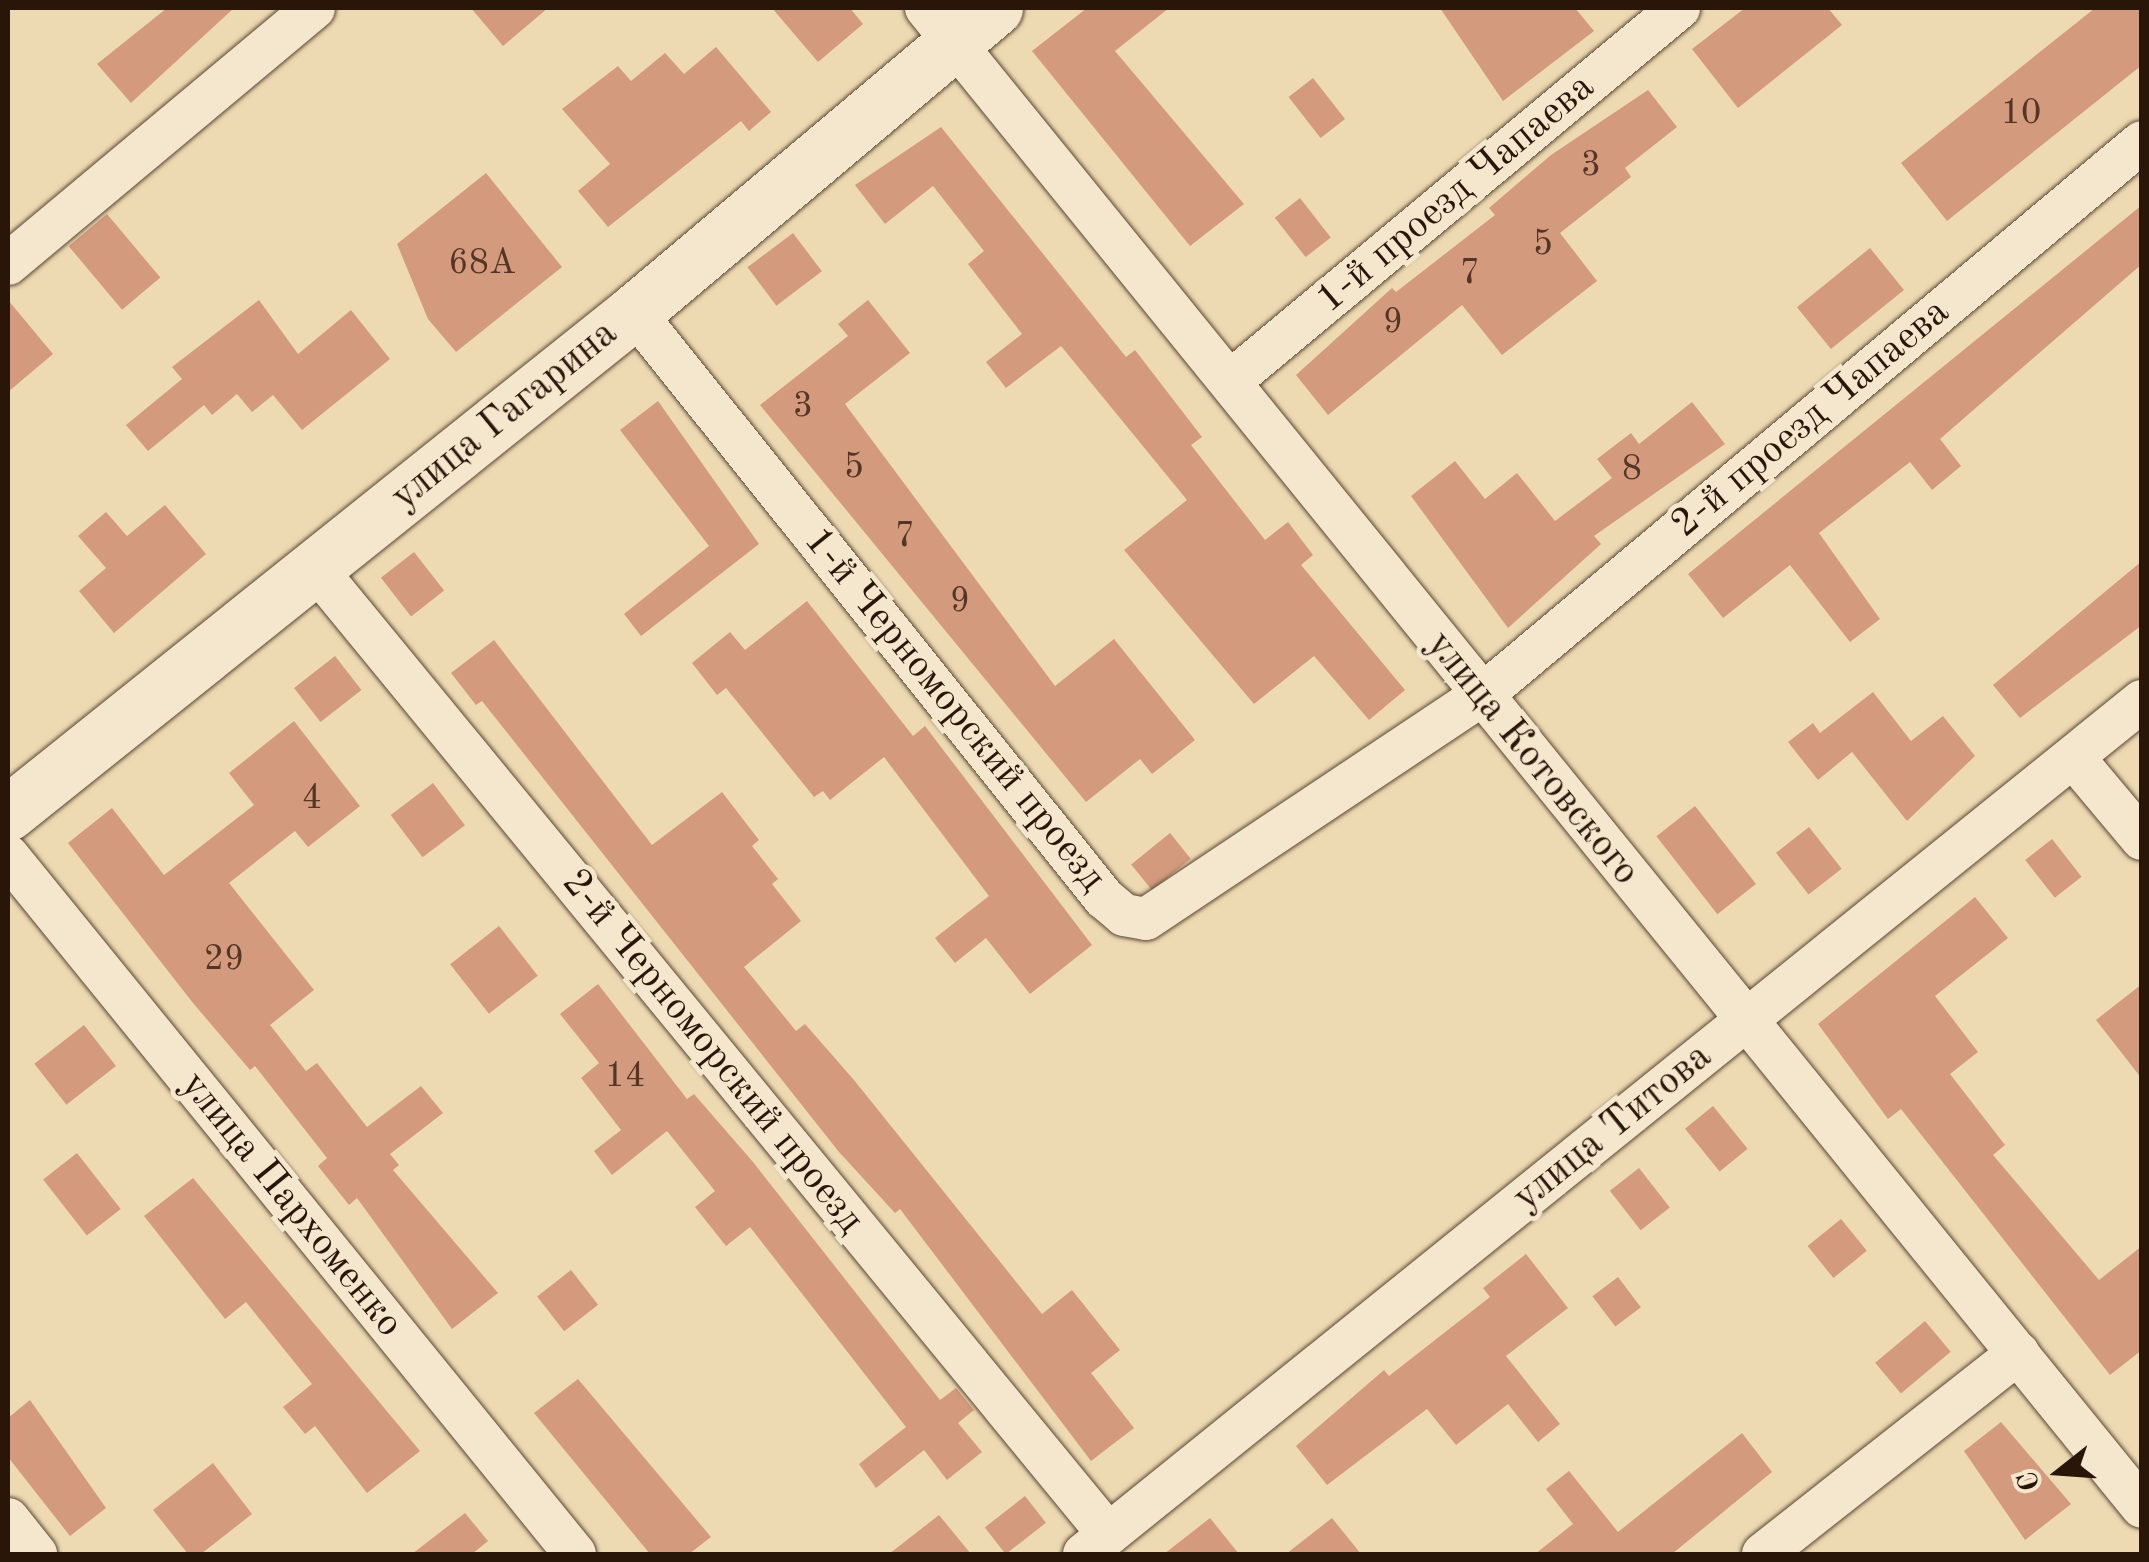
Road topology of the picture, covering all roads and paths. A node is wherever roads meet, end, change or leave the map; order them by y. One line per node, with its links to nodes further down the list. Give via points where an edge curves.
1 (314, 8): 5 (street)
2 (1679, 8): 7 (street, 1-й проезд Чапаева)
3 (958, 19): 6 (street, улица Гагарина); 7 (street, улица Котовского)
4 (2142, 142): 9 (street, 2-й проезд Чапаева)
5 (8, 264)
6 (634, 312): 8 (street, улица Гагарина); 9 (street, 1-й Черноморский проезд, via 1124,915 1146,919 1170,910)
7 (1232, 380): 9 (street, улица Котовского)
8 (316, 569): 12 (street, улица Гагарина); 19 (street, 2-й Черноморский проезд)
9 (1481, 696): 15 (street, улица Котовского)
10 (2142, 701): 11 (street, улица Титова)
11 (2074, 758): 13 (street); 15 (street, улица Титова)
12 (8, 813)
13 (2142, 839)
14 (8, 856): 21 (street, улица Пархоменко)
15 (1742, 1023): 16 (street, улица Котовского); 19 (street, улица Титова)
16 (2018, 1353): 17 (street, улица Котовского); 22 (street)
17 (2142, 1507)
18 (8, 1519): 20 (street)
19 (1096, 1544)
20 (36, 1554)
21 (576, 1554)
22 (1763, 1554)

